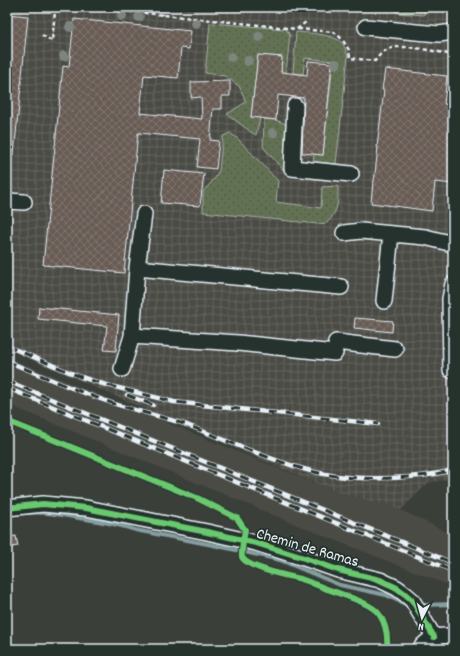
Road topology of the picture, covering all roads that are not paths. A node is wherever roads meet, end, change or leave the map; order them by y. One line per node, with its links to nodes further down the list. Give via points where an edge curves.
1 (366, 27): 2 (street, via 439,34)
2 (453, 32)
3 (295, 106): 4 (street, via 292,168)
4 (351, 174)
5 (7, 201): 6 (street)
6 (24, 202)
7 (144, 214): 11 (street)
8 (344, 233): 9 (street, via 361,231)
9 (391, 234): 10 (street, via 426,237); 14 (street)
10 (453, 244)
11 (137, 268): 13 (street); 15 (street)
12 (453, 284): 18 (street, via 450,298)
13 (341, 287)
14 (384, 301)
15 (132, 336): 16 (street); 17 (street)
16 (395, 349)
17 (122, 369)
18 (453, 370)
19 (7, 508): 21 (street, Chemin de Ramas, via 43,504 86,508 256,543 338,570 380,580 397,588 412,600)
20 (453, 637): 21 (street)
21 (434, 638): 22 (street)
22 (420, 649)

